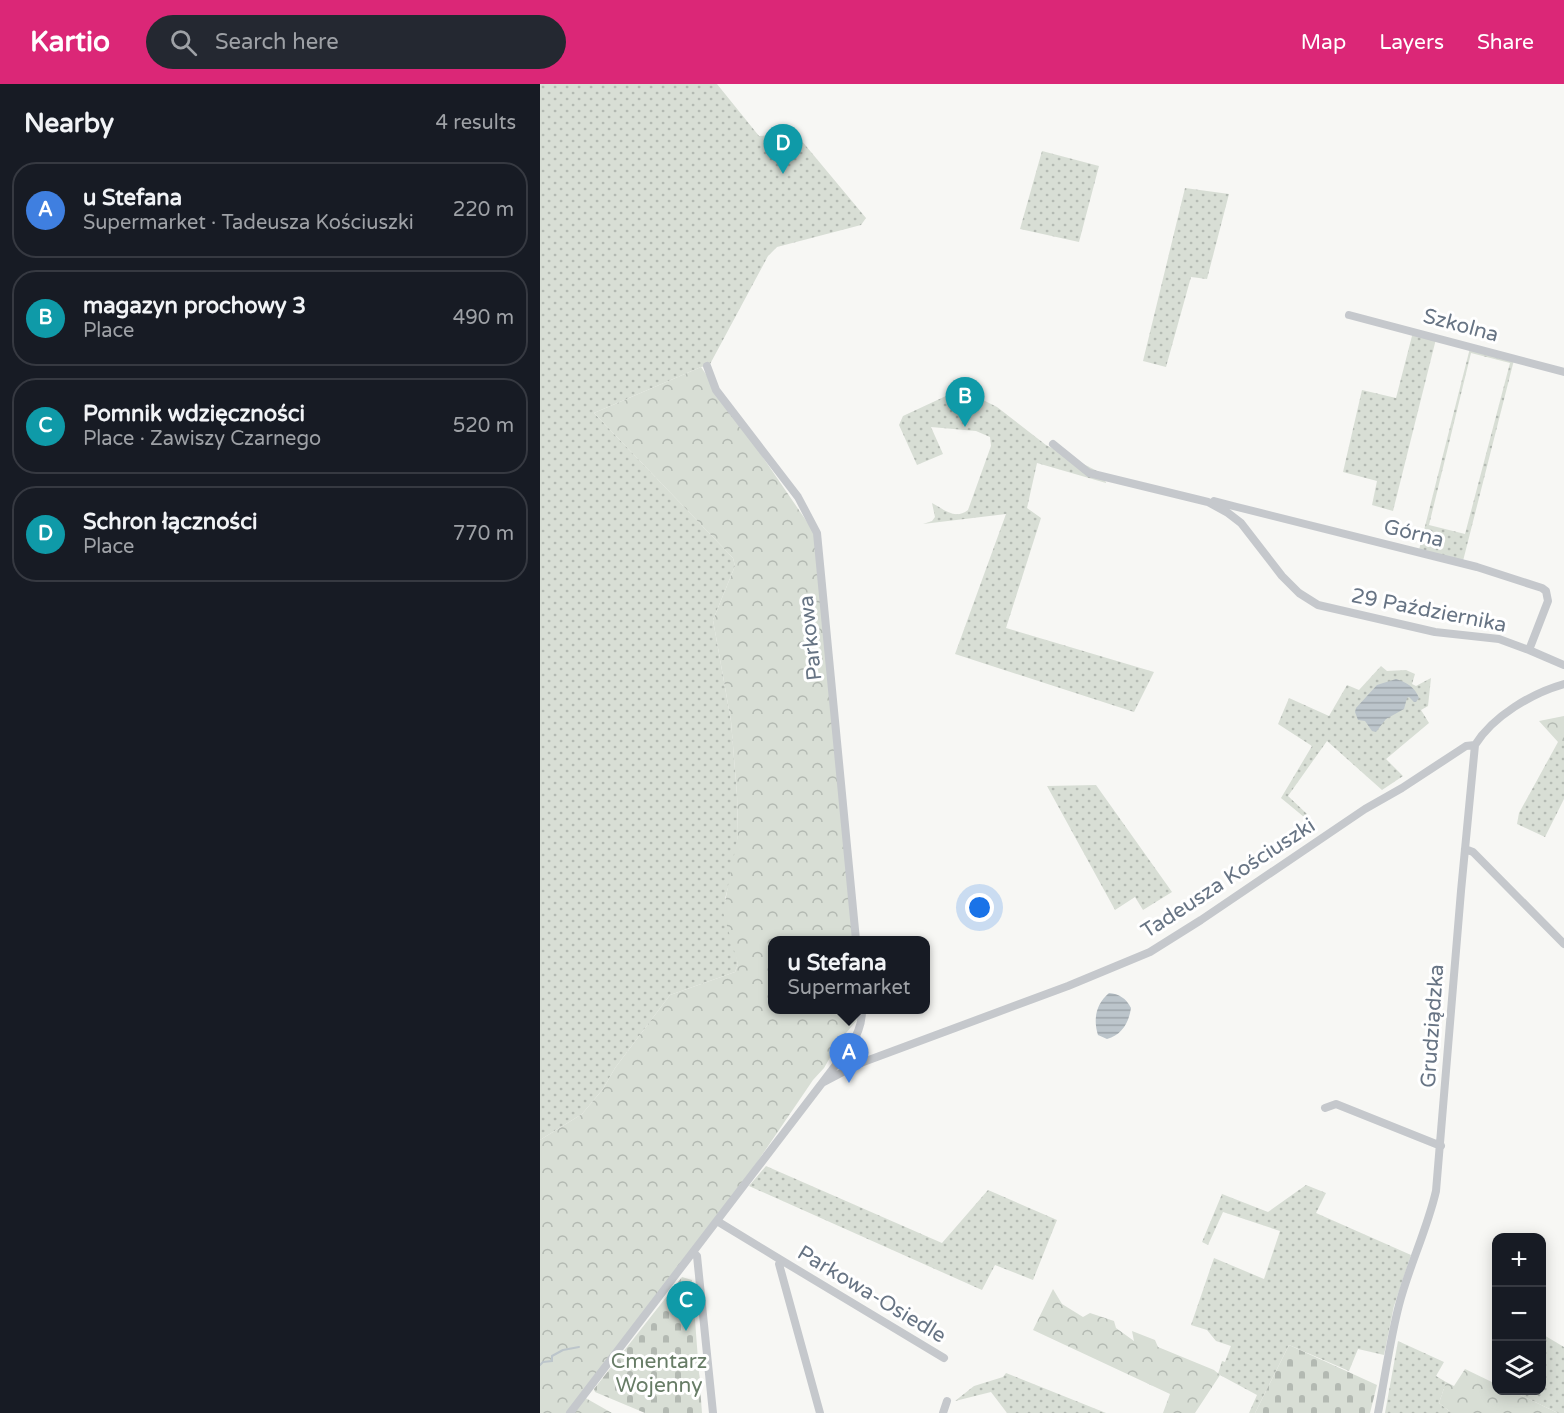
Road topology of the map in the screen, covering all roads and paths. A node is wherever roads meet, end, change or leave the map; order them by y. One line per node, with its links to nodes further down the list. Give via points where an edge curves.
1 (1349, 315): 3 (street, Szkolna)
2 (707, 366): 11 (street, Parkowa, via 716,390 798,497 817,533)
3 (1564, 372)
4 (1053, 444): 5 (street, 29 Października, via 1089,473)
5 (1211, 504): 6 (street, 29 Października, via 1241,523 1282,576 1318,604 1435,632 1499,639); 6 (street, Górna, via 1214,501 1477,567 1542,588 1548,601)
6 (1529, 650): 7 (street, 29 Października)
7 (1564, 665)
8 (1564, 684): 9 (street, via 1518,704)
9 (1475, 745): 10 (street, Grudziądzka); 14 (street, Tadeusza Kościuszki, via 1466,746 1365,809 1150,952 858,1064)
10 (1465, 849): 12 (street, via 1473,852); 16 (street, Grudziądzka)
11 (856, 936)
12 (1564, 944)
13 (862, 1014): 14 (street, via 857,1035)
14 (822, 1083): 17 (street)
15 (1325, 1108): 16 (street, via 1336,1104)
16 (1441, 1146): 26 (street, Grudziądzka, via 1432,1209 1399,1306)
17 (717, 1221): 18 (street); 19 (street, Parkowa-Osiedle)
18 (693, 1252): 22 (street); 23 (street, via 697,1256)
19 (781, 1260): 20 (street, Parkowa-Osiedle); 24 (street, Parkowa-Osiedle)
20 (944, 1358)
21 (947, 1401): 25 (street)
22 (570, 1413)
23 (713, 1413)
24 (820, 1413)
25 (943, 1413)
26 (1378, 1413)

